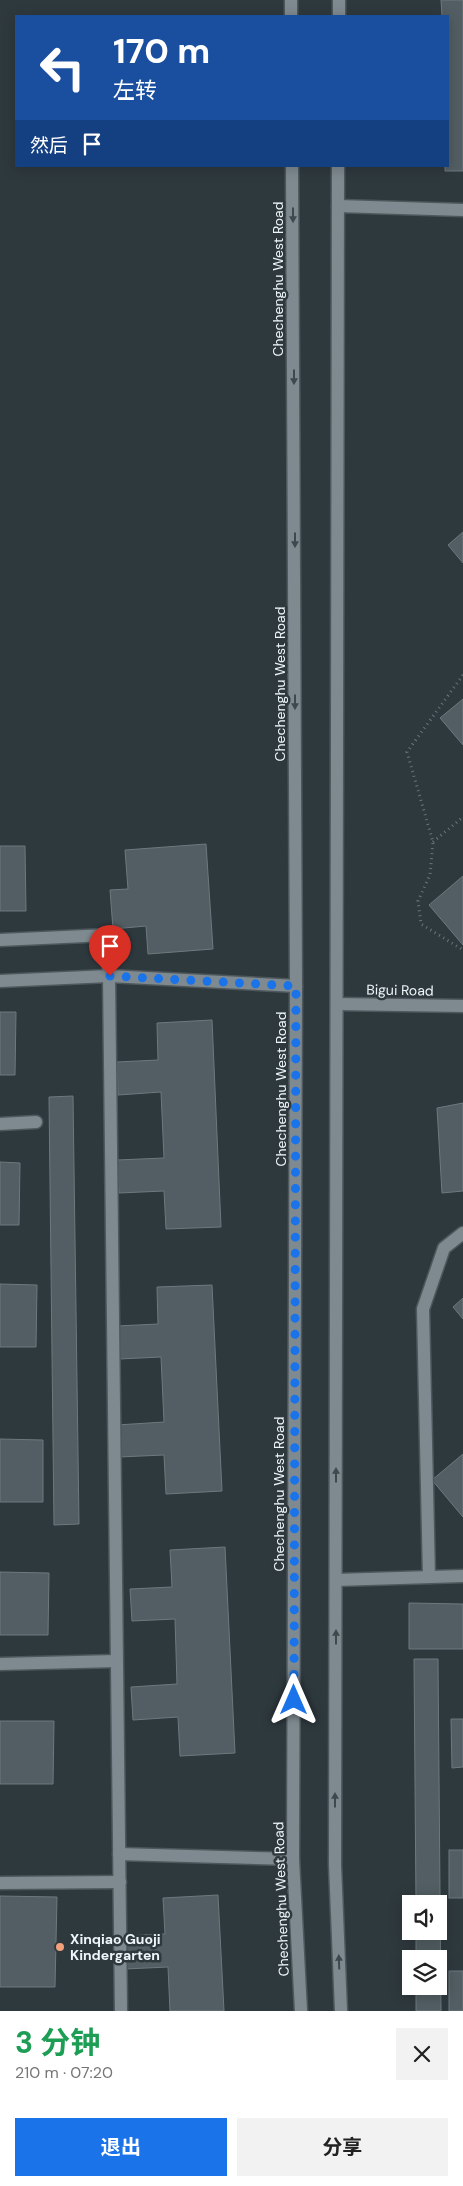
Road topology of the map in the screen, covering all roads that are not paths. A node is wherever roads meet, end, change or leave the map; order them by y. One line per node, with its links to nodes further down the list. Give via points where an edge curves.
1 (291, 0): 3 (street)
2 (338, 0): 4 (street)
3 (291, 15)
4 (338, 15)
5 (292, 167): 12 (street, Chechenghu West Road, one-way to 12)
6 (338, 167): 7 (street)
7 (338, 206): 8 (street); 13 (street)
8 (463, 210)
9 (0, 940): 10 (street, via 107,935)
10 (110, 976): 11 (street); 12 (street); 21 (street)
11 (0, 981)
12 (296, 986): 24 (street, Chechenghu West Road)
13 (337, 1004): 14 (street, Bigui Road); 20 (street, one-way to 13)
14 (463, 1006)
15 (36, 1122): 16 (street)
16 (0, 1124)
17 (463, 1233): 19 (street, via 444,1248 423,1309)
18 (463, 1576): 19 (street)
19 (429, 1577): 20 (street)
20 (336, 1580): 29 (street, one-way to 20, via 335,1865)
21 (116, 1662): 22 (street); 23 (street)
22 (0, 1664)
23 (119, 1854): 24 (street); 25 (street)
24 (293, 1859): 28 (street, Chechenghu West Road)
25 (120, 1882): 26 (street); 27 (street)
26 (0, 1883)
27 (121, 2011)
28 (301, 2011)
29 (341, 2011)

